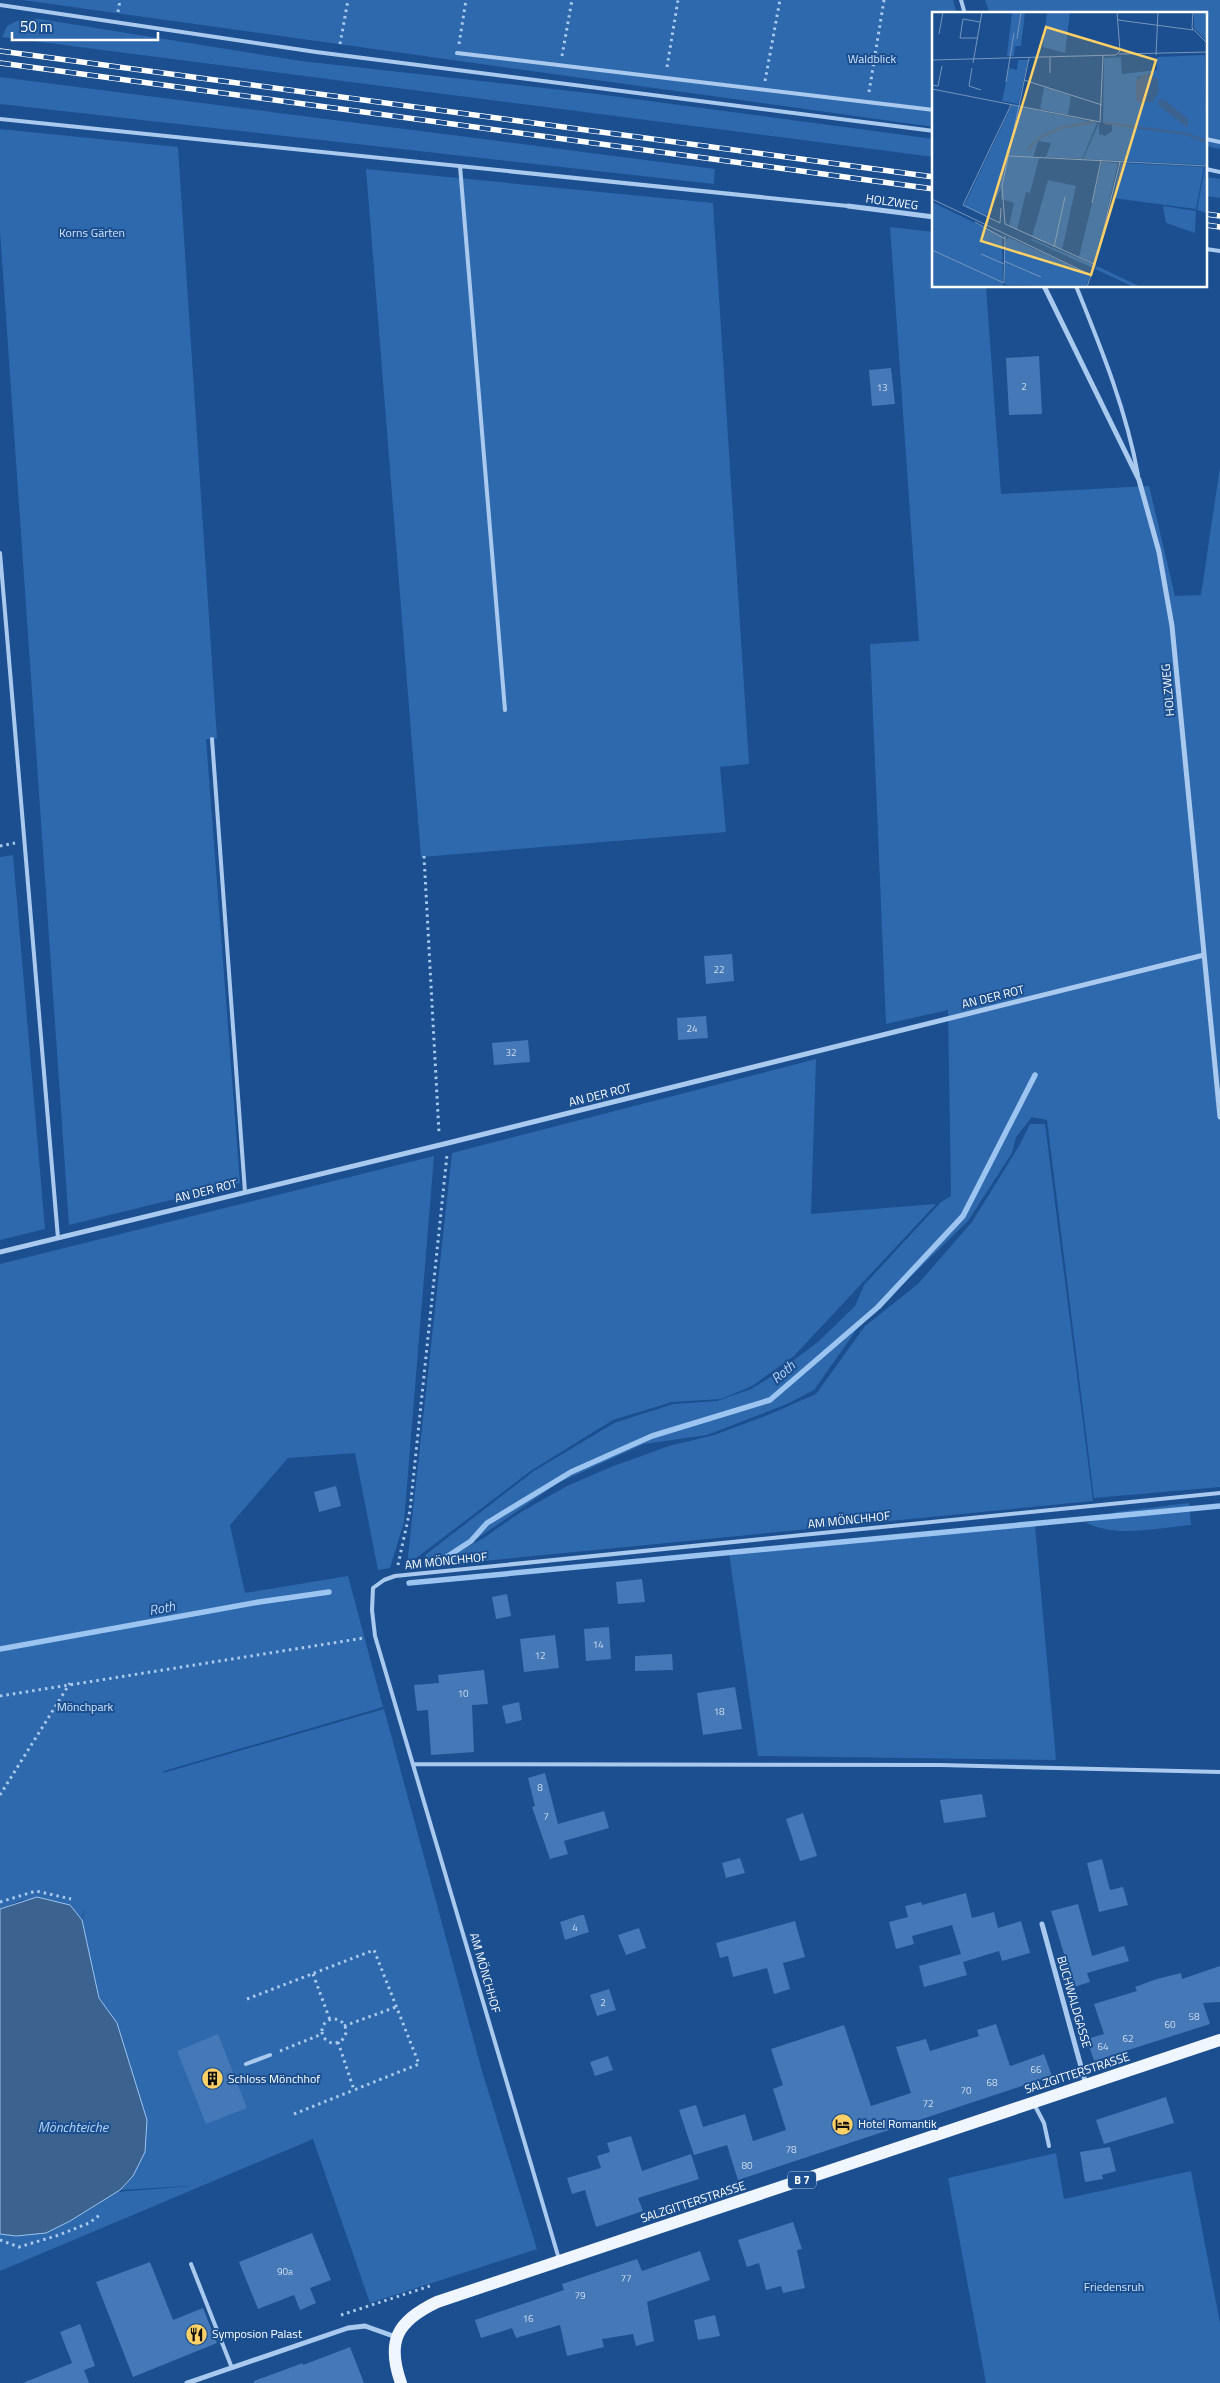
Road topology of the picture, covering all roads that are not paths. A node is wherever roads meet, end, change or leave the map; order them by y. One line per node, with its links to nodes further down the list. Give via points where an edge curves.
1 (960, 0): 3 (lane)
2 (0, 5): 7 (lane, via 338,55)
3 (964, 12)
4 (457, 53): 5 (lane)
5 (932, 110)
6 (0, 119): 8 (lane)
7 (932, 131)
8 (460, 166): 9 (lane); 15 (lane)
9 (848, 206): 10 (street, HOLZWEG)
10 (932, 217)
11 (1045, 288): 13 (street, HOLZWEG)
12 (1077, 288): 13 (lane, via 1105,357 1131,438)
13 (1139, 480): 17 (street, HOLZWEG, via 1159,552 1172,626)
14 (0, 553): 20 (lane)
15 (505, 710)
16 (212, 739): 19 (lane)
17 (1204, 955): 18 (street, HOLZWEG); 19 (street, AN DER ROT)
18 (1220, 1117)
19 (245, 1192): 20 (street, AN DER ROT)
20 (58, 1238): 21 (street, AN DER ROT)
21 (0, 1252)
22 (1220, 1493): 23 (lane, AM MÖNCHHOF, via 395,1576 373,1588 372,1610 375,1636)
23 (413, 1764): 24 (lane, via 941,1765); 32 (lane, AM MÖNCHHOF)
24 (1220, 1772)
25 (1042, 1924): 29 (street, BUCHWALDGASSE)
26 (1220, 2040): 29 (main road, SALZGITTERSTRASSE / B 7)
27 (270, 2055): 28 (lane)
28 (246, 2064)
29 (1086, 2085): 30 (main road, SALZGITTERSTRASSE / B 7)
30 (1034, 2102): 31 (lane, via 1044,2123); 32 (main road, SALZGITTERSTRASSE / B 7)
31 (1049, 2146)
32 (560, 2261): 34 (main road, SALZGITTERSTRASSE / B 7, via 437,2302 415,2314)
33 (191, 2264): 35 (lane)
34 (396, 2337): 35 (street, via 365,2326 348,2328); 37 (main road, via 393,2356)
35 (232, 2368): 36 (street)
36 (187, 2383)
37 (400, 2383)

